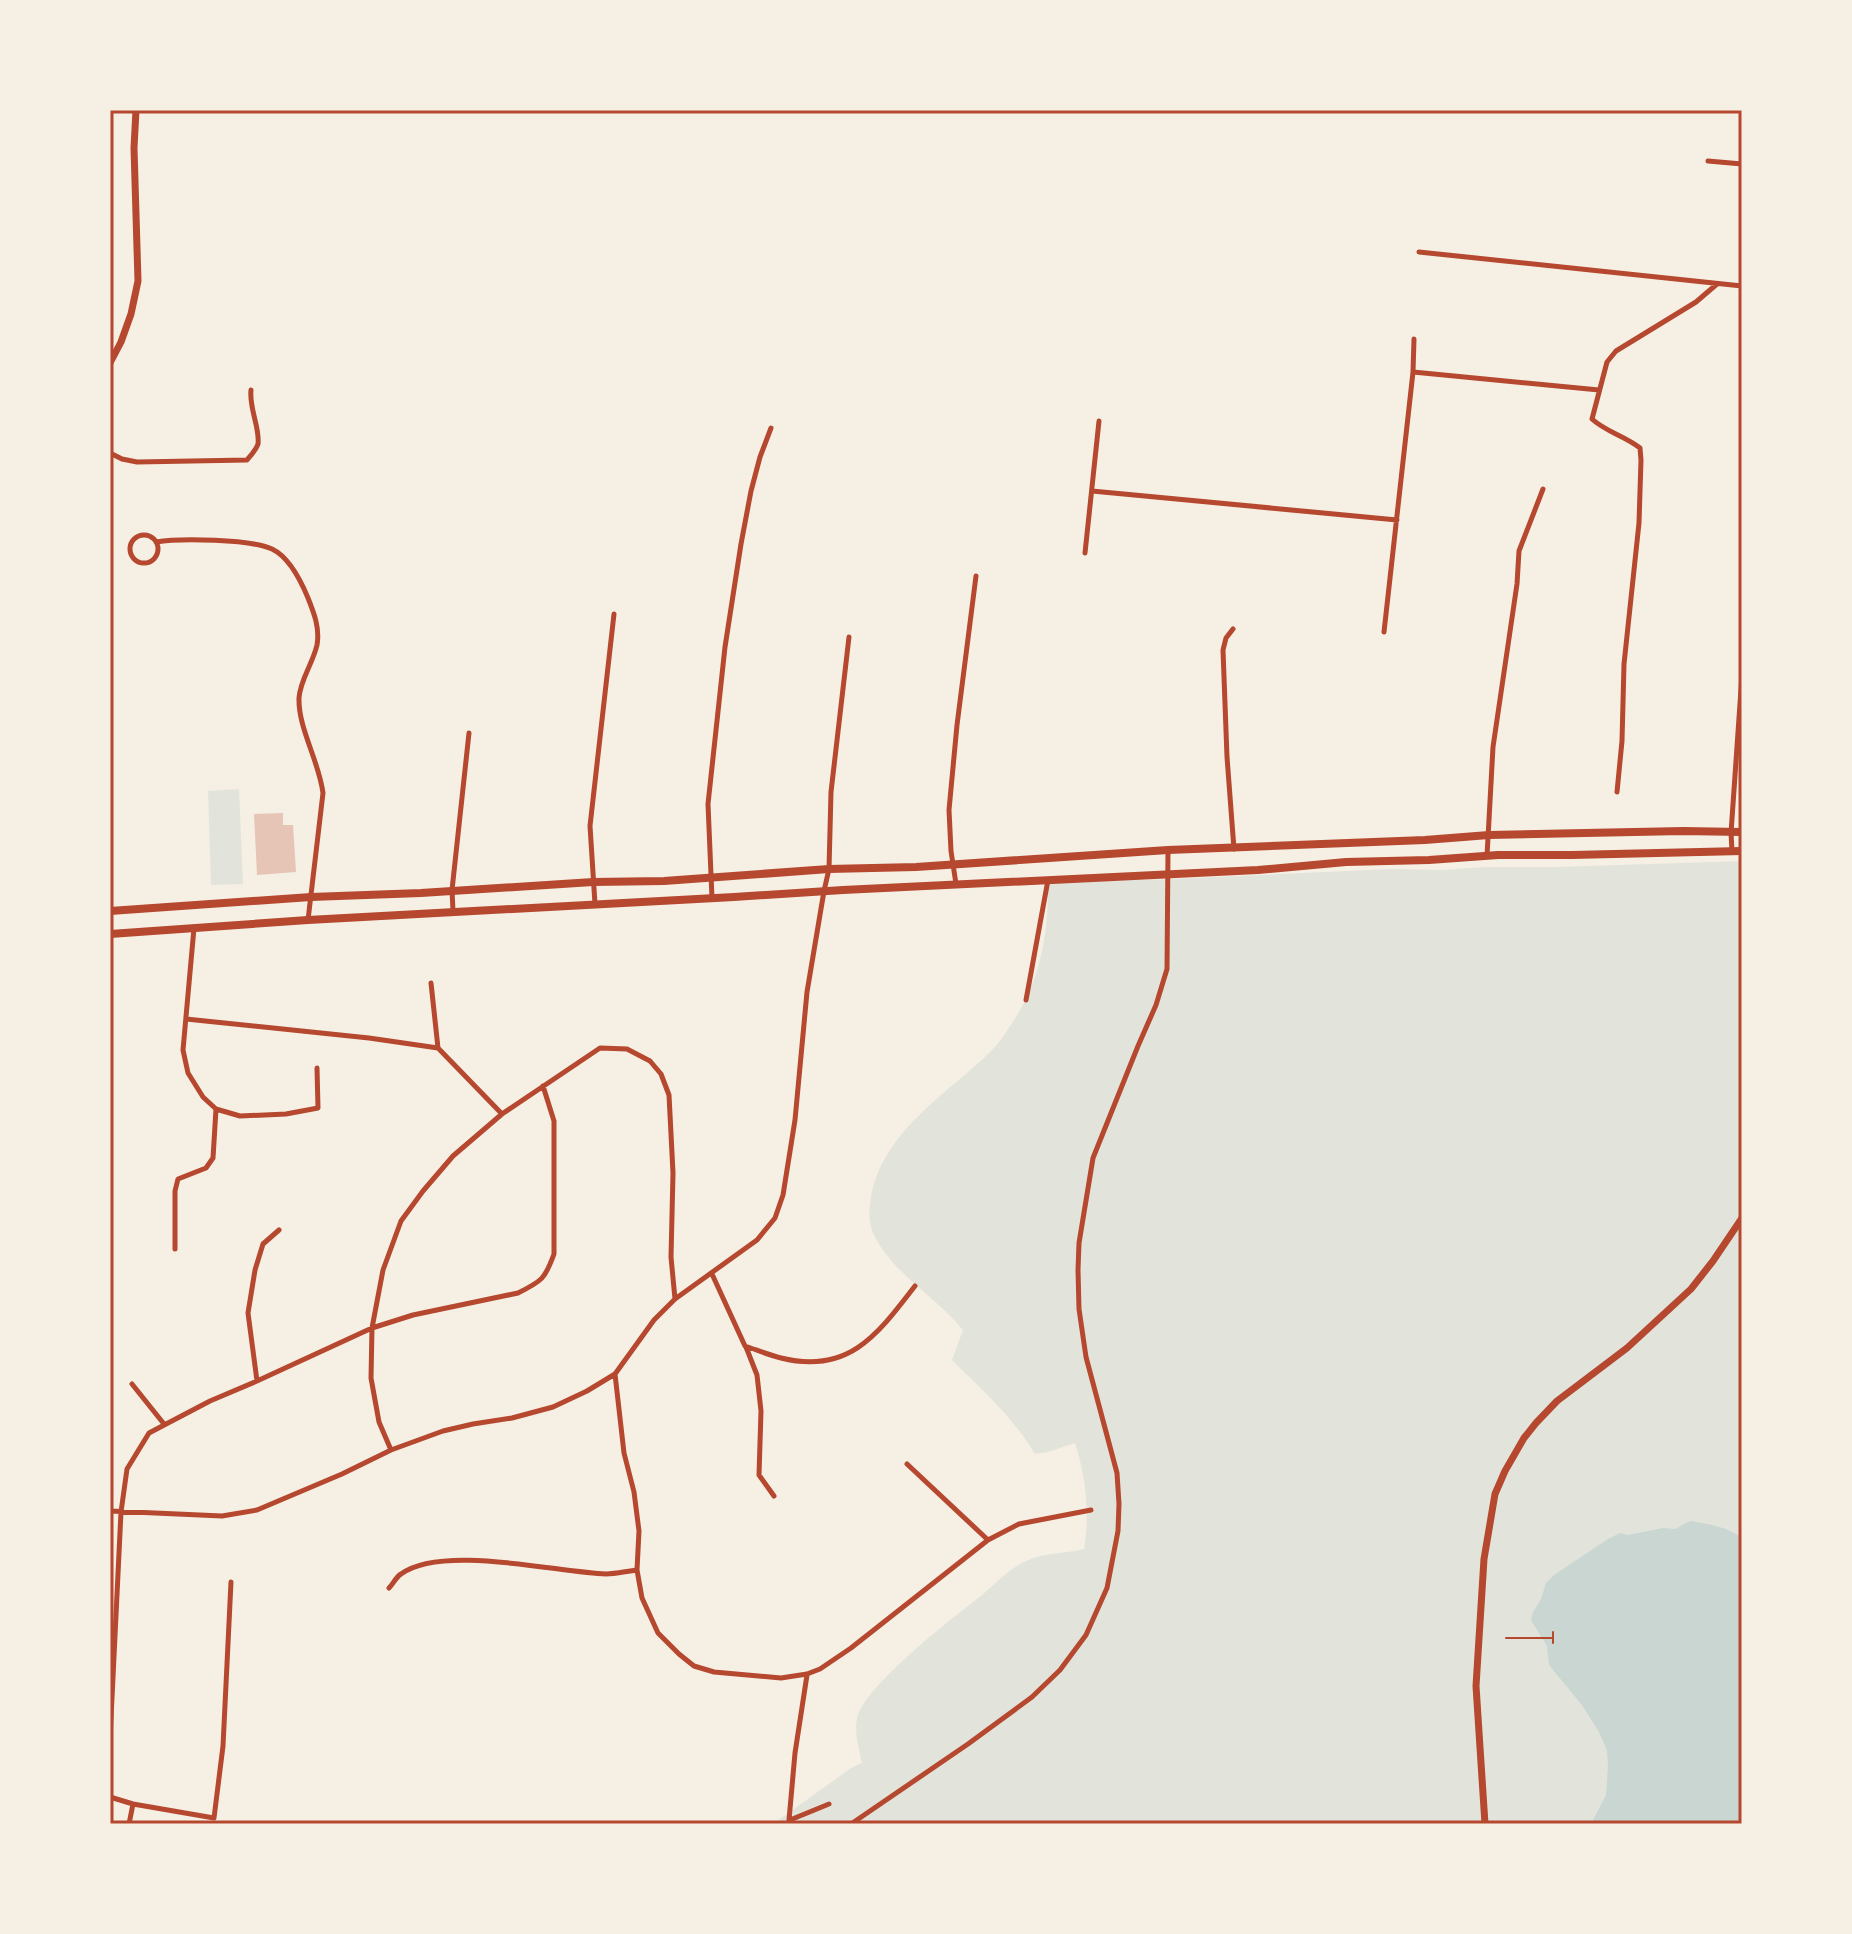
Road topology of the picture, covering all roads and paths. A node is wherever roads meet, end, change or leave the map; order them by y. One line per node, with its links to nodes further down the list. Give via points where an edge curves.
1 (136, 110): 8 (main road, via 138,281 131,314)
2 (1708, 161): 3 (street)
3 (1742, 164)
4 (1419, 252): 5 (street)
5 (1717, 284): 6 (street); 11 (street, via 1616,351)
6 (1742, 286)
7 (1414, 339): 9 (street)
8 (110, 363)
9 (1413, 372): 11 (street); 17 (street)
10 (251, 390): 14 (street, via 258,441 247,460 137,462)
11 (1599, 390): 27 (street, via 1592,419 1640,448 1641,460)
12 (1099, 421): 16 (street)
13 (771, 428): 39 (street, via 751,491 725,647 708,804)
14 (110, 453)
15 (1543, 489): 30 (street, via 1519,551 1493,747)
16 (1092, 491): 17 (street); 19 (street)
17 (1397, 520): 23 (street)
18 (156, 542): 18 (street, via 153,559 141,562 132,555 135,538 146,535); 45 (street, via 247,542 273,549 303,586 316,619 317,644 299,696 323,793)
19 (1085, 553)
20 (976, 576): 36 (street, via 949,810)
21 (614, 614): 41 (street, via 590,826)
22 (1233, 629): 31 (street, via 1223,650)
23 (1384, 632)
24 (849, 637): 37 (street, via 831,792)
25 (1742, 675): 29 (street)
26 (469, 733): 43 (street)
27 (1617, 792)
28 (1742, 832): 29 (main road)
29 (1731, 833): 30 (main road); 33 (street)
30 (1489, 835): 31 (main road); 35 (street)
31 (1234, 849): 32 (main road)
32 (1168, 850): 36 (main road); 38 (street)
33 (1732, 851): 34 (main road); 35 (main road)
34 (1742, 851)
35 (1487, 856): 38 (main road)
36 (953, 865): 37 (main road); 42 (street)
37 (829, 869): 39 (main road); 44 (street)
38 (1167, 874): 40 (main road); 93 (street, via 1167,969 1093,1158 1079,1243 1079,1309 1086,1357 1117,1473 1118,1531 1107,1588 1086,1635 1032,1697)
39 (711, 876): 41 (main road); 46 (street)
40 (1048, 880): 42 (main road); 54 (street)
41 (593, 882): 43 (main road); 47 (street)
42 (956, 884): 44 (main road)
43 (452, 890): 45 (main road); 49 (street)
44 (824, 891): 46 (main road); 64 (street, via 783,1195 775,1218 757,1240)
45 (311, 897): 48 (main road); 50 (street)
46 (712, 898): 47 (main road)
47 (595, 904): 49 (main road)
48 (110, 911)
49 (453, 912): 50 (main road)
50 (308, 920): 51 (main road)
51 (194, 928): 52 (main road); 55 (street)
52 (110, 934)
53 (431, 983): 56 (street)
54 (1026, 1000)
55 (186, 1019): 56 (street); 59 (street, via 183,1050 188,1073)
56 (438, 1048): 60 (street)
57 (317, 1068): 59 (street, via 318,1108 240,1116)
58 (543, 1086): 60 (street); 66 (street, via 600,1048 627,1049 661,1074 669,1095); 67 (street, via 554,1121 554,1254 547,1274 518,1293)
59 (216, 1109): 63 (street, via 213,1158 206,1168 178,1179)
60 (502, 1114): 67 (street, via 453,1156 401,1221 383,1270)
61 (1742, 1218): 94 (main road, via 1691,1289 1627,1348 1557,1401 1524,1438 1495,1494 1484,1559 1476,1686)
62 (279, 1230): 70 (street, via 263,1244 248,1313)
63 (175, 1249)
64 (712, 1274): 66 (street); 68 (street)
65 (915, 1286): 68 (street, via 868,1341 843,1357 817,1363)
66 (675, 1299): 69 (street)
67 (372, 1328): 70 (street); 73 (street, via 371,1378 379,1422)
68 (745, 1346): 75 (street, via 757,1375 761,1411 759,1475)
69 (615, 1374): 73 (street, via 553,1407 443,1431); 80 (street, via 639,1531)
70 (257, 1381): 72 (street)
71 (132, 1384): 72 (street)
72 (164, 1424): 78 (street, via 149,1433 127,1469)
73 (391, 1450): 78 (street, via 257,1510 222,1516)
74 (907, 1464): 79 (street)
75 (774, 1496)
76 (1091, 1510): 79 (street, via 1019,1524)
77 (110, 1511): 78 (street)
78 (121, 1512): 88 (street)
79 (988, 1540): 87 (street, via 851,1648)
80 (637, 1570): 82 (street, via 607,1574 449,1561 400,1574); 87 (street, via 642,1598 658,1633 694,1666 750,1676)
81 (231, 1582): 90 (street, via 214,1818)
82 (389, 1588)
83 (1553, 1632): 85 (path)
84 (1506, 1638): 85 (path)
85 (1553, 1638): 86 (path)
86 (1553, 1643)
87 (807, 1674): 91 (street, via 789,1820)
88 (110, 1739)
89 (110, 1797): 90 (street)
90 (133, 1804): 92 (street)
91 (829, 1804)
92 (129, 1824)
93 (851, 1824)
94 (1485, 1824)

